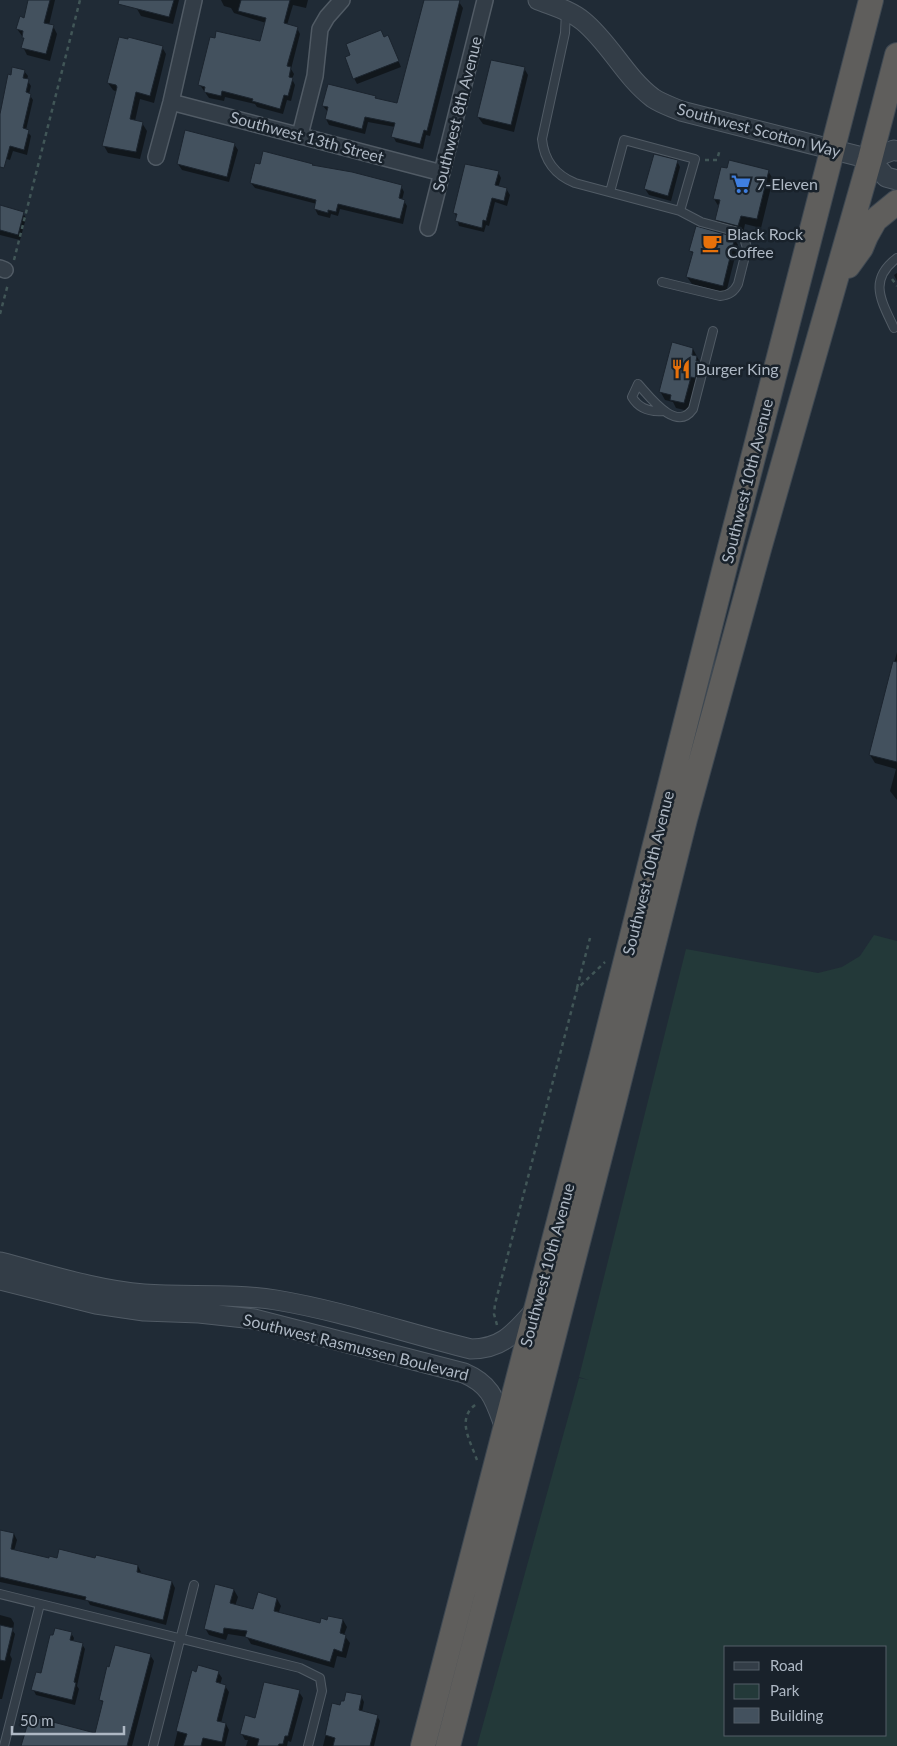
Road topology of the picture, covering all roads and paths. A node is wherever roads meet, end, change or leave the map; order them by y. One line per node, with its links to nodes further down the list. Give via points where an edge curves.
1 (80, 0): 25 (path)
2 (194, 0): 10 (street)
3 (342, 0): 11 (street, via 320,29 315,76)
4 (485, 0): 18 (street, Southwest 8th Avenue)
5 (538, 0): 7 (street, Southwest Scotton Way)
6 (871, 0): 13 (highway, Southwest 10th Avenue)
7 (567, 5): 13 (street, Southwest Scotton Way, via 655,99 681,111); 20 (lane, via 565,33 543,131 543,147 554,169 567,180)
8 (897, 55): 9 (highway, Southwest 10th Avenue)
9 (894, 85): 17 (highway, Southwest 10th Avenue)
10 (171, 102): 11 (street, Southwest 13th Street); 15 (street)
11 (300, 135): 18 (street, Southwest 13th Street)
12 (720, 149): 16 (path, via 717,160)
13 (833, 150): 17 (street, Southwest Scotton Way); 37 (highway, Southwest 10th Avenue)
14 (897, 150): 17 (street)
15 (156, 157)
16 (695, 159): 20 (lane, via 624,140); 22 (lane)
17 (870, 159): 19 (street, via 886,177); 27 (highway, Southwest 10th Avenue)
18 (442, 172): 23 (street, Southwest 8th Avenue)
19 (897, 180)
20 (610, 192): 22 (lane)
21 (897, 202): 27 (highway, via 875,220 861,248)
22 (680, 212): 26 (lane, via 701,222 738,232 744,238 747,248 738,284 736,289 720,296)
23 (428, 228)
24 (897, 258): 29 (lane, via 885,268 879,284 879,293)
25 (7, 270): 28 (path)
26 (662, 282)
27 (835, 284): 50 (highway, Southwest 10th Avenue, via 685,819)
28 (0, 314)
29 (894, 328)
30 (713, 331): 31 (lane, via 693,409 681,417)
31 (663, 411): 31 (lane, via 638,384 632,397 635,402 646,410)
32 (590, 938): 34 (path)
33 (610, 957): 34 (path)
34 (577, 989): 38 (path, via 495,1304)
35 (0, 1262): 37 (street, Southwest Rasmussen Boulevard, via 144,1294 276,1300 471,1348 489,1348 499,1344)
36 (0, 1280): 40 (street, Southwest Rasmussen Boulevard, via 96,1304 254,1320 464,1373 484,1383)
37 (536, 1309): 40 (highway, Southwest 10th Avenue)
38 (496, 1323)
39 (478, 1404): 41 (path, via 471,1407 465,1420)
40 (504, 1428): 49 (highway, Southwest 10th Avenue)
41 (478, 1461)
42 (194, 1585): 45 (lane)
43 (0, 1594): 44 (lane)
44 (40, 1604): 45 (lane); 46 (lane)
45 (180, 1639): 47 (lane); 48 (lane, via 300,1668 320,1678 322,1691)
46 (4, 1746)
47 (153, 1746)
48 (308, 1746)
49 (423, 1746)
50 (448, 1746)

